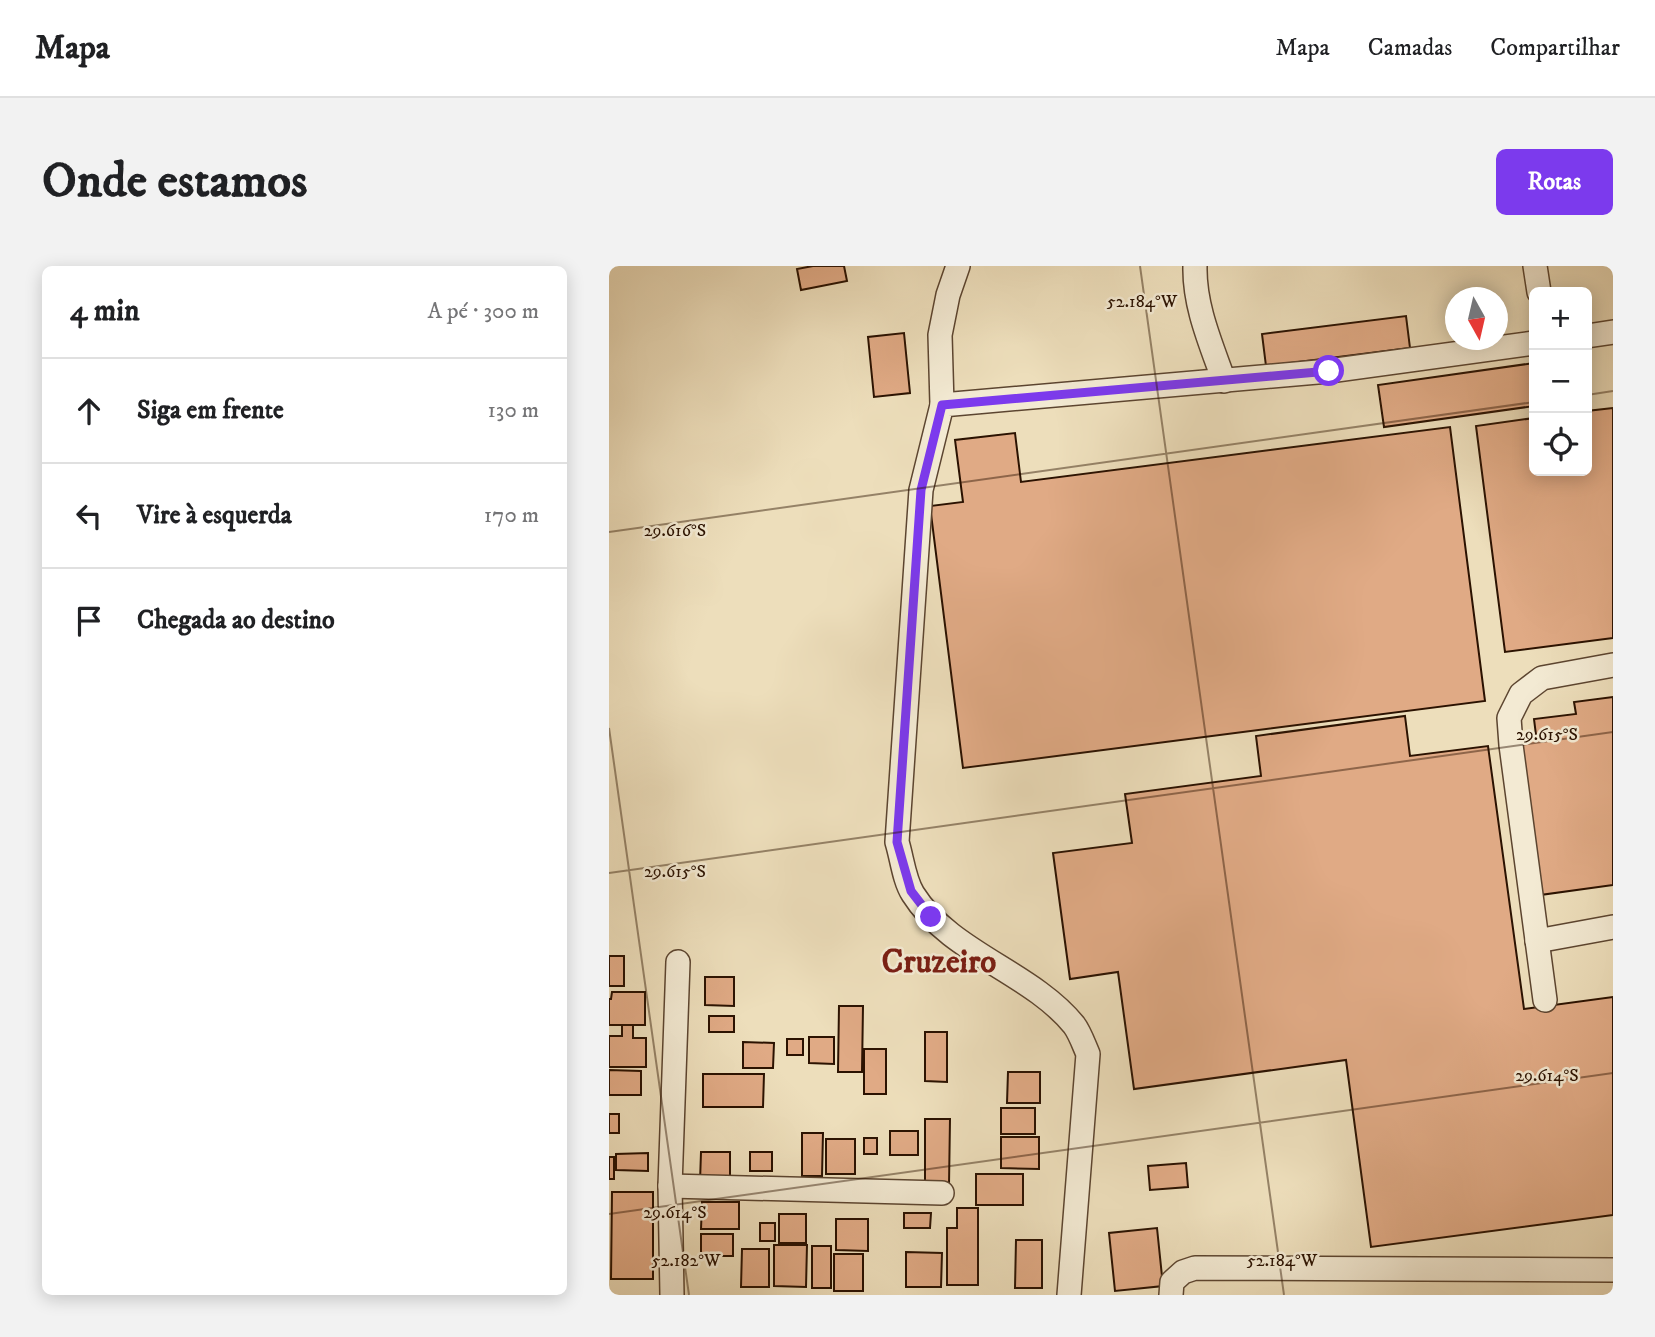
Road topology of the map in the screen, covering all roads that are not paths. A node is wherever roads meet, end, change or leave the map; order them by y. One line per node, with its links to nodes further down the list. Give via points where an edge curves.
1 (958, 266): 9 (street, via 940,335)
2 (1195, 266): 8 (street, via 1204,326)
3 (1535, 266): 4 (street)
4 (1538, 287)
5 (1613, 332): 6 (street)
6 (1592, 335)
7 (1529, 345): 8 (street)
8 (1224, 381): 9 (street)
9 (942, 405): 19 (street, via 921,490 897,842 911,891 931,917 1051,1001 1076,1028 1088,1054)
10 (1613, 665): 12 (street, via 1542,678 1521,694 1509,718)
11 (1613, 927): 12 (street)
12 (1537, 941): 14 (street)
13 (678, 962): 15 (street)
14 (1545, 1000)
15 (670, 1186): 16 (street); 18 (street)
16 (941, 1193)
17 (1613, 1270): 20 (street, via 1195,1268 1172,1282)
18 (672, 1295)
19 (1069, 1295)
20 (1171, 1295)

